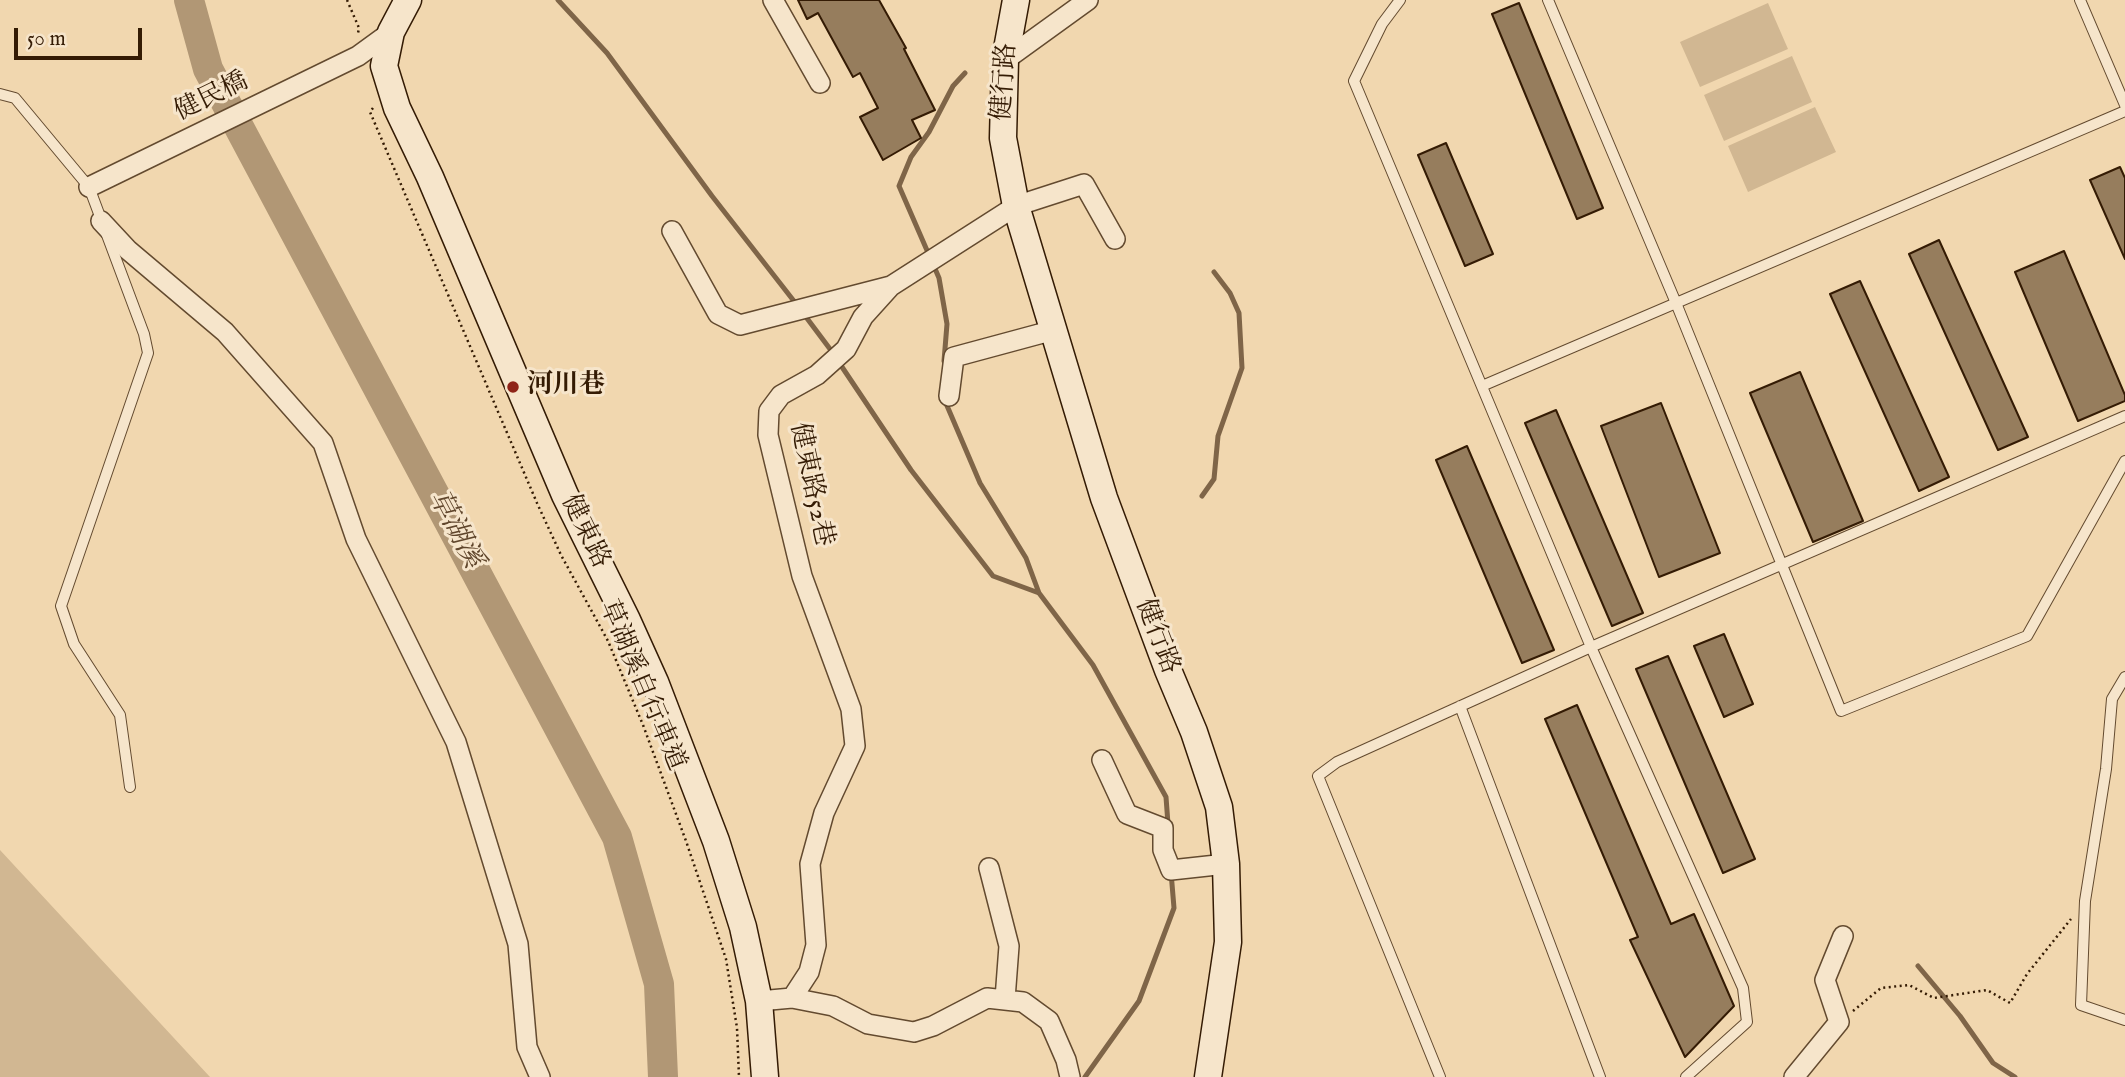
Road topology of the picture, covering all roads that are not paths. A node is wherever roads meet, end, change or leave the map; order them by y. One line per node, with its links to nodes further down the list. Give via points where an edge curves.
1 (408, 0): 8 (street, 健東路)
2 (774, 0): 10 (street)
3 (1016, 0): 9 (street, 健行路)
4 (1088, 0): 9 (street)
5 (1400, 0): 22 (lane, via 1382,24 1354,81)
6 (1548, 0): 20 (lane)
7 (2080, 0): 12 (lane)
8 (391, 32): 14 (street, 健民橋); 37 (street, 健東路, via 384,66 397,108 565,495 655,682 716,841)
9 (1005, 60): 15 (street, 健行路, via 1003,138)
10 (820, 83)
11 (0, 94): 14 (lane, via 15,98)
12 (2125, 105)
13 (2125, 111): 20 (lane)
14 (89, 187): 16 (lane)
15 (1016, 206): 18 (street, via 1084,184); 19 (street); 21 (street, 健行路)
16 (101, 221): 31 (lane, via 148,353 61,606 74,644 120,715); 39 (street, via 128,250 225,332 323,443 356,539 456,742 518,944 527,1047)
17 (673, 231): 19 (street, via 718,314 740,325)
18 (1115, 239)
19 (891, 286): 35 (street, 健東路52巷, via 863,317 846,349 817,375 781,394 769,411 768,435 802,576 851,709 855,746 824,813 810,864 816,945 809,972)
20 (1676, 303): 22 (lane); 26 (lane)
21 (1054, 330): 23 (street, via 954,357); 32 (street, 健行路, via 1104,498 1209,773 1219,807)
22 (1482, 386): 27 (lane)
23 (950, 396)
24 (2125, 416): 26 (lane)
25 (2125, 461): 26 (lane, via 2027,636 1841,712)
26 (1782, 564): 27 (lane)
27 (1591, 647): 29 (lane); 45 (lane, via 1743,988 1747,1022)
28 (2125, 677): 38 (lane, via 2112,699 2085,901 2081,1005)
29 (1460, 706): 43 (lane, via 1337,762 1318,776); 44 (lane)
30 (1102, 760): 32 (street, via 1127,814 1163,828 1163,850 1171,870)
31 (130, 786)
32 (1226, 864): 42 (street, 健行路, via 1227,950)
33 (989, 868): 36 (street, via 1009,946)
34 (1843, 936): 46 (street, via 1825,980 1839,1022)
35 (792, 998): 36 (street, via 833,1006 868,1024 914,1032 987,998); 37 (street)
36 (1005, 999): 41 (street, via 1023,1002 1049,1021)
37 (759, 1001): 40 (street, 健東路)
38 (2125, 1020)
39 (540, 1077)
40 (765, 1077)
41 (1070, 1077)
42 (1208, 1077)
43 (1440, 1077)
44 (1600, 1077)
45 (1686, 1077)
46 (1794, 1077)

